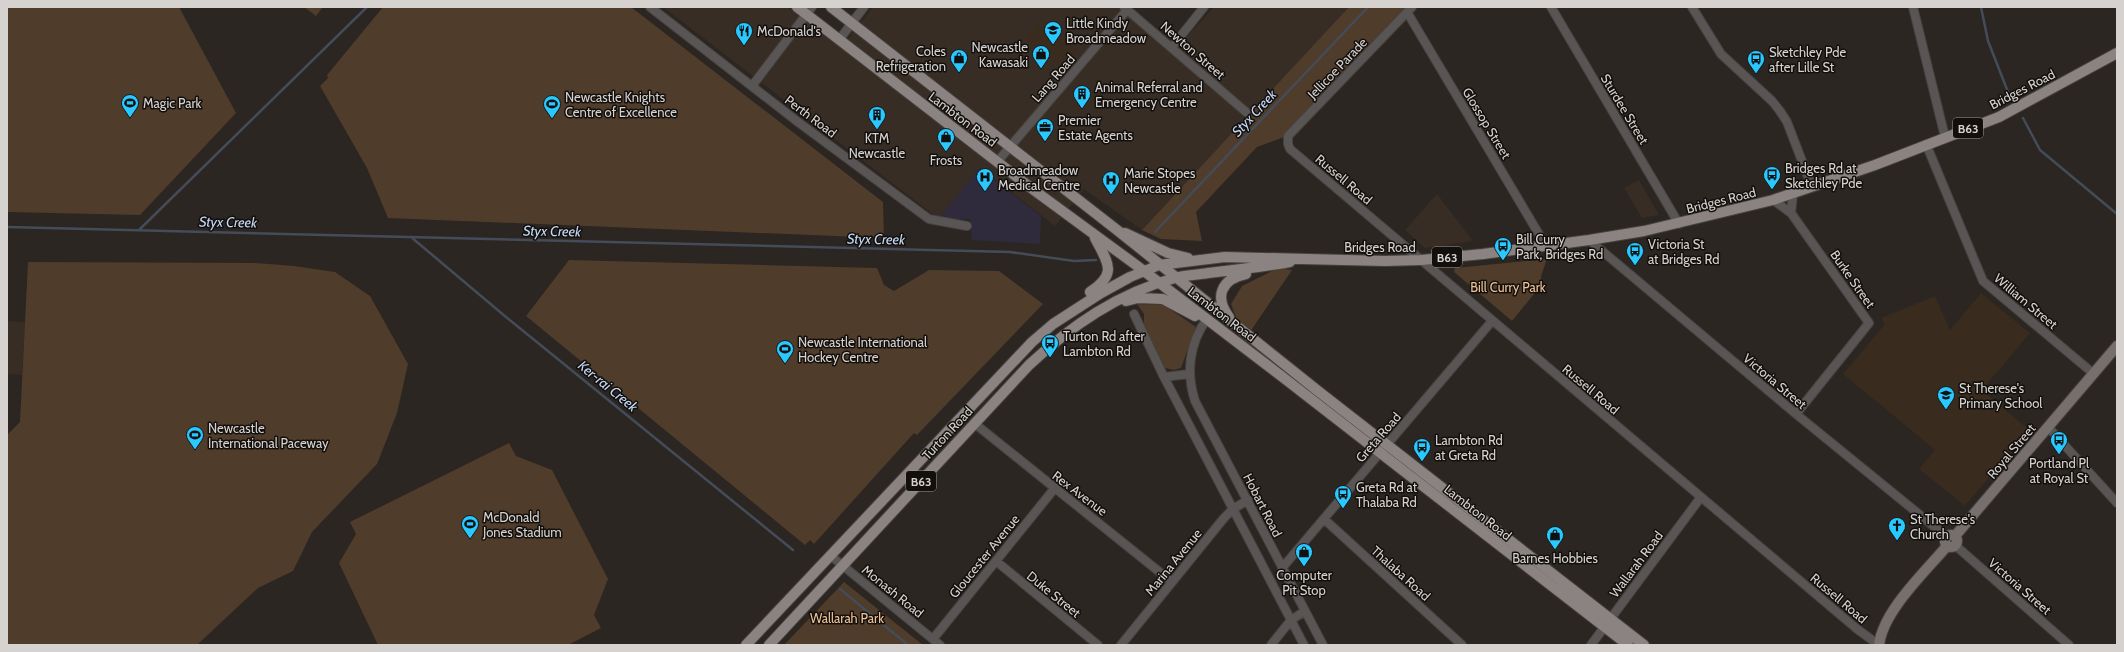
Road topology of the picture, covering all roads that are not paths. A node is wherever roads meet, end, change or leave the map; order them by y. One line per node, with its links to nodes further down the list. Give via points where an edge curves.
1 (650, 7): 16 (street, Perth Road)
2 (798, 7): 11 (main road, Lambton Road)
3 (831, 7): 12 (main road, Lambton Road)
4 (864, 7): 12 (street)
5 (1204, 7): 14 (street)
6 (1550, 7): 27 (street, Sturdee Street)
7 (1692, 7): 23 (street, via 1721,54 1780,111)
8 (1913, 7): 18 (street)
9 (1125, 9): 14 (street, Newton Street); 20 (street, Lang Road)
10 (1409, 9): 21 (street, Jellicoe Parade, via 1288,136); 32 (street, Glossop Street)
11 (809, 11): 13 (main road, Lambton Road); 16 (street)
12 (851, 23): 13 (street); 20 (main road, Lambton Road)
13 (840, 40): 22 (main road, Lambton Road)
14 (1172, 48): 17 (street, Newton Street)
15 (2117, 53): 18 (main road, Bridges Road / B63, via 1998,117)
16 (752, 86): 28 (street, Perth Road, via 929,219)
17 (1246, 112)
18 (1945, 137): 19 (main road, Bridges Road / B63)
19 (1926, 144): 23 (main road, Bridges Road / B63, via 1876,165); 49 (street, William Street, via 1983,281)
20 (1010, 146): 22 (street, Lang Road); 29 (main road, Lambton Road)
21 (1290, 149): 35 (street, Russell Road)
22 (997, 162): 30 (main road, Lambton Road)
23 (1812, 187): 24 (main road, Bridges Road / B63)
24 (1792, 194): 25 (main road, Bridges Road / B63); 26 (street)
25 (1773, 200): 26 (street, Burke Street); 27 (main road, Bridges Road / B63)
26 (1791, 213): 51 (street, Burke Street, via 1869,323)
27 (1679, 224): 31 (main road, Bridges Road / B63)
28 (967, 226)
29 (1117, 230): 33 (main road, via 1175,256); 36 (main road, Lambton Road)
30 (1093, 234): 38 (main road, Lambton Road); 43 (main road, via 1107,258 1106,275 1098,287 1069,306)
31 (1589, 240): 32 (main road, Bridges Road / B63); 51 (street, Victoria Street)
32 (1546, 246): 35 (main road, Bridges Road / B63)
33 (1195, 259): 34 (main road, Bridges Road / B63, via 1254,256); 36 (main road, Bridges Road / B63)
34 (1304, 260): 35 (main road, Bridges Road / B63); 37 (main road, Bridges Road / B63)
35 (1421, 260): 45 (street, Russell Road)
36 (1159, 265): 38 (main road, Bridges Road / B63); 39 (main road, Lambton Road)
37 (1258, 268): 39 (main road, Bridges Road / B63); 46 (main road, via 1253,272 1234,276 1222,293 1223,310)
38 (1144, 271): 40 (main road, Lambton Road); 43 (main road, Turton Road / B63, via 1101,292)
39 (1175, 278): 40 (main road, Turton Road / B63); 46 (main road, Lambton Road)
40 (1160, 283): 41 (main road, Turton Road / B63); 44 (main road, Lambton Road)
41 (1112, 302): 44 (main road, via 1116,304 1138,298 1164,299 1192,315); 52 (main road, Turton Road / B63, via 1052,344)
42 (1134, 314): 50 (street)
43 (1065, 316): 62 (main road, Turton Road / B63, via 1043,332 1019,355)
44 (1207, 319): 48 (street, Hobart Road, via 1198,331 1190,359); 54 (main road, Lambton Road)
45 (1492, 321): 54 (street, Greta Road); 56 (street, Russell Road)
46 (1236, 327): 54 (main road, Lambton Road)
47 (2117, 346): 49 (main road, Royal Street)
48 (1189, 374): 50 (street); 57 (street, Hobart Road, via 1191,388 1201,413)
49 (2094, 374): 53 (main road, Royal Street)
50 (1164, 377): 59 (street)
51 (1796, 414): 61 (street, Victoria Street)
52 (974, 423): 55 (street, Rex Avenue); 64 (main road, Turton Road / B63)
53 (2048, 427): 58 (street); 61 (main road, Royal Street)
54 (1384, 449): 60 (street, Greta Road); 69 (main road, Lambton Road)
55 (1054, 489): 63 (street, Gloucester Avenue); 66 (street, Rex Avenue, via 1087,512)
56 (1701, 497): 69 (street, Wallarah Road); 83 (street, Russell Road)
57 (1248, 500): 59 (street, Marina Avenue); 65 (street, Hobart Road)
58 (2117, 503)
59 (1233, 509): 66 (street, Marina Avenue); 68 (street)
60 (1324, 519): 65 (street, Greta Road); 79 (street, Thalaba Road)
61 (1951, 541): 83 (main road, Royal Street, via 1888,616 1880,632); 84 (street, Victoria Street)
62 (830, 556): 64 (street, Monash Road); 71 (main road, Turton Road / B63)
63 (996, 561): 70 (street, Gloucester Avenue); 74 (street, Duke Street)
64 (842, 565): 70 (street, Monash Road); 72 (main road, Turton Road / B63)
65 (1282, 568): 67 (street, Hobart Road)
66 (1172, 582): 75 (street, Marina Avenue)
67 (1305, 612): 68 (street); 78 (street, Hobart Road)
68 (1291, 620): 76 (street); 77 (street)
69 (1608, 623): 80 (street, Wallarah Road); 81 (main road, Lambton Road); 82 (main road, Lambton Road)
70 (933, 639): 73 (street, Monash Road)
71 (746, 645)
72 (769, 645)
73 (940, 645)
74 (1098, 645)
75 (1121, 645)
76 (1271, 645)
77 (1304, 645)
78 (1323, 645)
79 (1462, 645)
80 (1591, 645)
81 (1628, 645)
82 (1644, 645)
83 (1879, 645)
84 (2069, 645)

